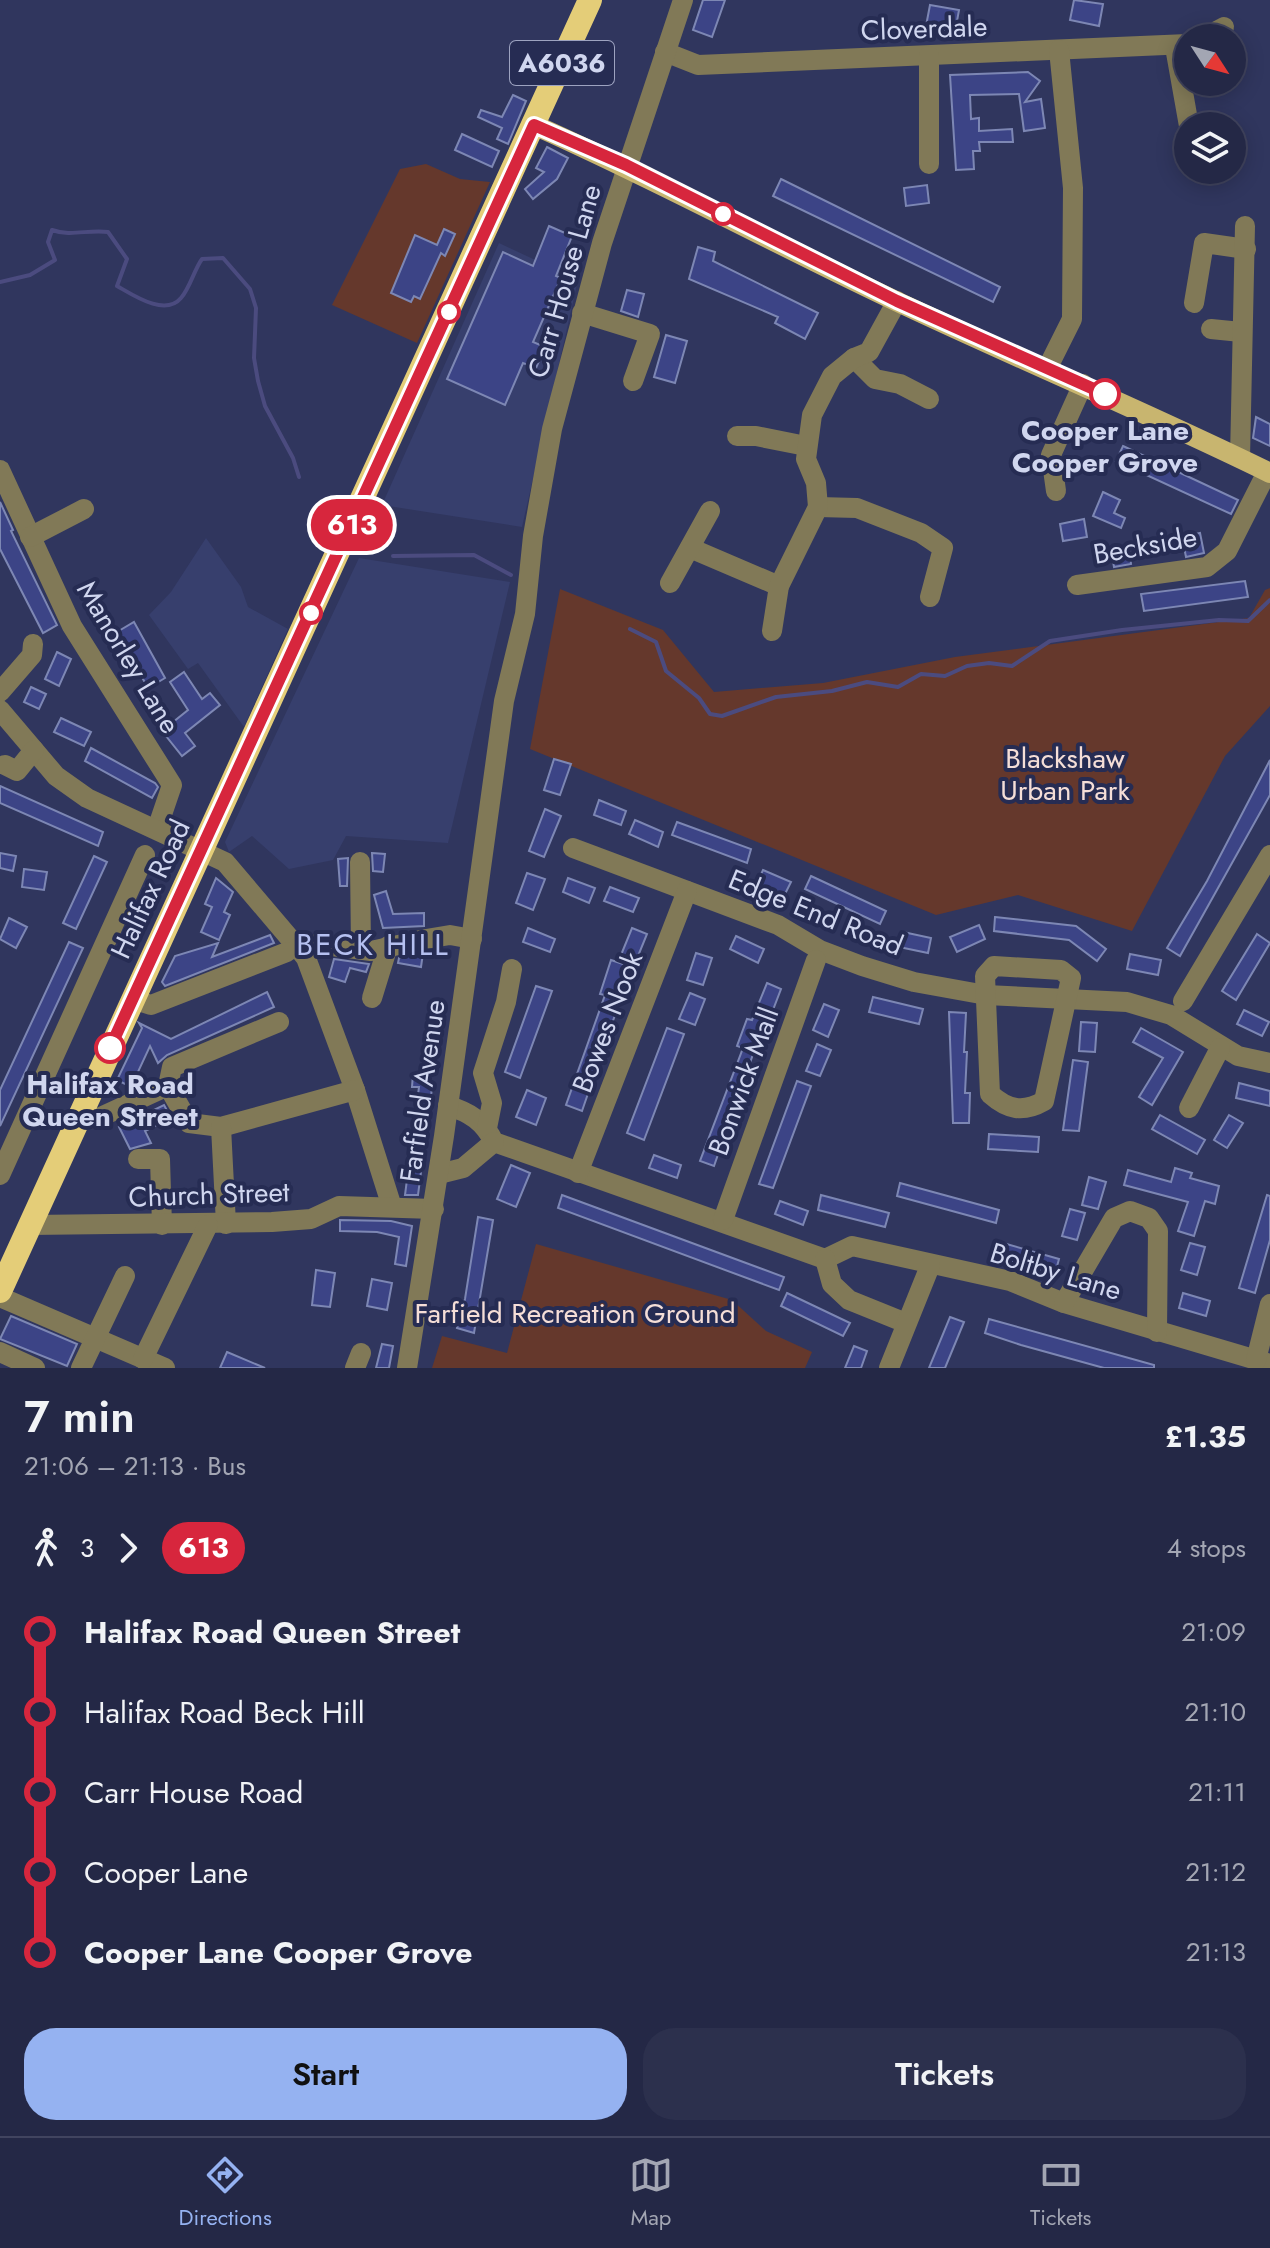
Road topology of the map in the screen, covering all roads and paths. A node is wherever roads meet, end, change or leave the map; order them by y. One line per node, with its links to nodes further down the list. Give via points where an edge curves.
1 (590, 0): 7 (highway, A6036)
2 (683, 0): 5 (street, Carr House Lane)
3 (1174, 46): 4 (street, Cloverdale)
4 (1059, 50): 6 (street, Cloverdale); 18 (street, via 1073,188 1072,319)
5 (665, 52): 6 (street, Cloverdale, via 698,65); 9 (street, Carr House Lane)
6 (929, 56): 8 (street)
7 (534, 125): 9 (main road); 46 (highway, Halifax Road / A6036)
8 (929, 164)
9 (626, 165): 12 (main road); 14 (street, Carr House Lane)
10 (1245, 226): 11 (street)
11 (1246, 249): 13 (street, via 1204,243); 16 (street)
12 (897, 301): 17 (street, via 869,352); 18 (main road)
13 (1194, 303)
14 (582, 313): 19 (street, via 650,334); 31 (street, Carr House Lane, via 552,429)
15 (1211, 329): 16 (street)
16 (1241, 332): 24 (street)
17 (854, 358): 21 (street, via 875,379); 23 (street, via 832,376 812,415)
18 (1047, 369): 20 (main road)
19 (633, 381)
20 (1083, 384): 24 (main road); 27 (street, via 1051,455)
21 (929, 399)
22 (737, 436): 23 (street)
23 (806, 446): 28 (street)
24 (1240, 458): 26 (main road)
25 (0, 470): 32 (street, Manorley Lane)
26 (1268, 472): 35 (street, Beckside, via 1227,551 1207,567)
27 (1056, 491)
28 (818, 507): 36 (street); 37 (street, via 857,508 921,533 943,548)
29 (84, 509): 32 (street)
30 (710, 511): 33 (street)
31 (533, 536): 51 (street, Farfield Avenue)
32 (30, 537): 44 (street, Manorley Lane, via 72,626 172,785)
33 (690, 548): 34 (street); 36 (street)
34 (670, 583)
35 (1077, 585)
36 (779, 586): 38 (street)
37 (930, 597)
38 (772, 631)
39 (33, 644): 40 (street, via 32,655)
40 (0, 692)
41 (0, 710): 42 (street)
42 (34, 750): 43 (street, via 17,771); 44 (street, via 56,776 87,798)
43 (5, 765)
44 (157, 829): 46 (street)
45 (573, 848): 50 (street, Edge End Road)
46 (200, 849): 54 (street, via 225,862); 59 (highway, Halifax Road / A6036)
47 (145, 855): 75 (street, Halifax Road)
48 (1270, 855): 61 (street)
49 (360, 862): 53 (street)
50 (687, 891): 57 (street, Edge End Road, via 778,925 820,950 862,966); 73 (street, Bowes Nook)
51 (472, 939): 52 (street, via 450,935); 67 (street, Farfield Avenue)
52 (388, 946): 53 (street); 58 (street)
53 (361, 949): 54 (street, via 317,944)
54 (292, 950): 59 (street, via 151,1005); 66 (street, via 306,958)
55 (816, 960): 78 (street, Bonwick Mall)
56 (512, 969): 71 (street, via 483,1073 492,1103)
57 (986, 995): 60 (street, Edge End Road); 60 (street, via 985,976 994,966 1047,969 1069,973); 60 (street, via 990,1094 1014,1109 1030,1109 1044,1101)
58 (372, 998)
59 (132, 999): 69 (highway, Halifax Road / A6036)
60 (1066, 1000): 63 (street, Edge End Road, via 1127,1002 1171,1015)
61 (1183, 1001)
62 (279, 1022): 65 (street, via 172,1067)
63 (1220, 1048): 64 (street, Edge End Road); 68 (street)
64 (1270, 1063)
65 (168, 1086): 69 (street, via 96,1119); 70 (street, via 189,1123)
66 (355, 1090): 70 (street); 76 (street)
67 (448, 1106): 71 (street, via 468,1113); 74 (street, Farfield Avenue)
68 (1189, 1108)
69 (80, 1114): 80 (highway, Halifax Road / A6036)
70 (221, 1127): 79 (street)
71 (490, 1135): 73 (street); 74 (street, via 463,1168)
72 (138, 1159): 81 (street, via 160,1159)
73 (578, 1173): 78 (street)
74 (439, 1174): 77 (street, Farfield Avenue)
75 (0, 1175)
76 (392, 1207): 77 (street, Church Street); 79 (street, Church Street, via 339,1206 311,1219)
77 (434, 1209): 98 (street, Farfield Avenue)
78 (723, 1220): 82 (street)
79 (217, 1224): 81 (street, Church Street); 93 (street)
80 (30, 1225): 81 (street, Church Street); 85 (highway, Halifax Road / A6036)
81 (162, 1225)
82 (825, 1259): 83 (street, Boltby Lane, via 852,1246); 88 (street, via 832,1284 849,1300)
83 (930, 1266): 86 (street, Boltby Lane, via 1010,1281); 88 (street)
84 (125, 1276): 90 (street)
85 (0, 1294): 90 (street)
86 (1064, 1303): 89 (street, Boltby Lane); 89 (street, via 1114,1218 1130,1211 1149,1218 1158,1231)
87 (1270, 1304): 94 (street)
88 (906, 1323): 99 (street)
89 (1157, 1332): 91 (street, Boltby Lane)
90 (95, 1338): 93 (street); 96 (street)
91 (1208, 1349): 94 (street, Boltby Lane); 100 (street)
92 (0, 1352): 95 (street)
93 (143, 1359): 97 (street)
94 (1263, 1362)
95 (35, 1368)
96 (81, 1368)
97 (165, 1368)
98 (407, 1368)
99 (889, 1368)
100 (1218, 1368)

